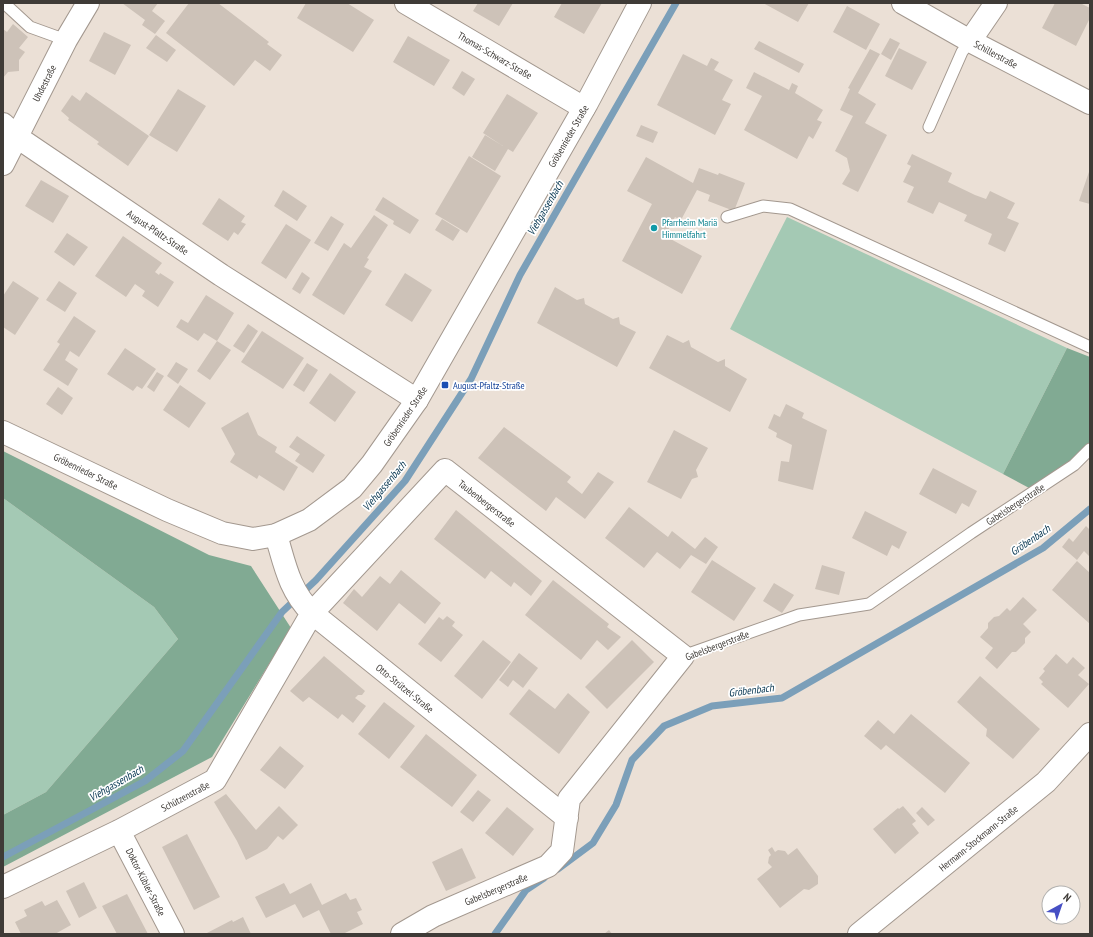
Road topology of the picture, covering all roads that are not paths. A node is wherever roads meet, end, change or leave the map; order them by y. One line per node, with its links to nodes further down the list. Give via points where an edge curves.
1 (4, 3): 7 (lane, via 30,27)
2 (88, 3): 7 (street, Uhdestraße)
3 (406, 3): 10 (street, Thomas-Schwarz-Straße)
4 (640, 3): 10 (street, Gröbenrieder Straße)
5 (903, 3): 8 (street, Schillerstraße)
6 (996, 3): 8 (street)
7 (66, 40): 12 (street, Uhdestraße)
8 (970, 41): 9 (street, Schillerstraße); 11 (lane, via 962,52)
9 (1090, 103)
10 (584, 108): 16 (street, Gröbenrieder Straße)
11 (929, 127)
12 (10, 130): 13 (street, Uhdestraße); 16 (street, August-Pfaltz-Straße, via 221,275)
13 (3, 164)
14 (727, 217): 15 (lane, via 763,206 790,209)
15 (1090, 347)
16 (417, 400): 19 (street, Gröbenrieder Straße, via 352,488 310,520)
17 (3, 432): 19 (street, Gröbenrieder Straße, via 167,510 222,532 253,539)
18 (1090, 449): 21 (lane, Gabelsbergerstraße, via 1074,465 869,604 799,615)
19 (276, 535): 20 (street, Otto-Strützel-Straße, via 290,584)
20 (308, 609): 21 (street, Taubenbergerstraße, via 445,470); 23 (street, Otto-Strützel-Straße); 24 (street, Schützenstraße, via 215,780)
21 (683, 656): 23 (street, Gabelsbergerstraße, via 569,799)
22 (1090, 734): 28 (street, Hermann-Stockmann-Straße, via 1046,782)
23 (567, 818): 27 (street, Gabelsbergerstraße, via 562,851 548,866 433,916)
24 (120, 831): 25 (street, Schützenstraße); 26 (street, Doktor-Kübler-Straße)
25 (3, 887)
26 (173, 934)
27 (402, 934)
28 (859, 934)

